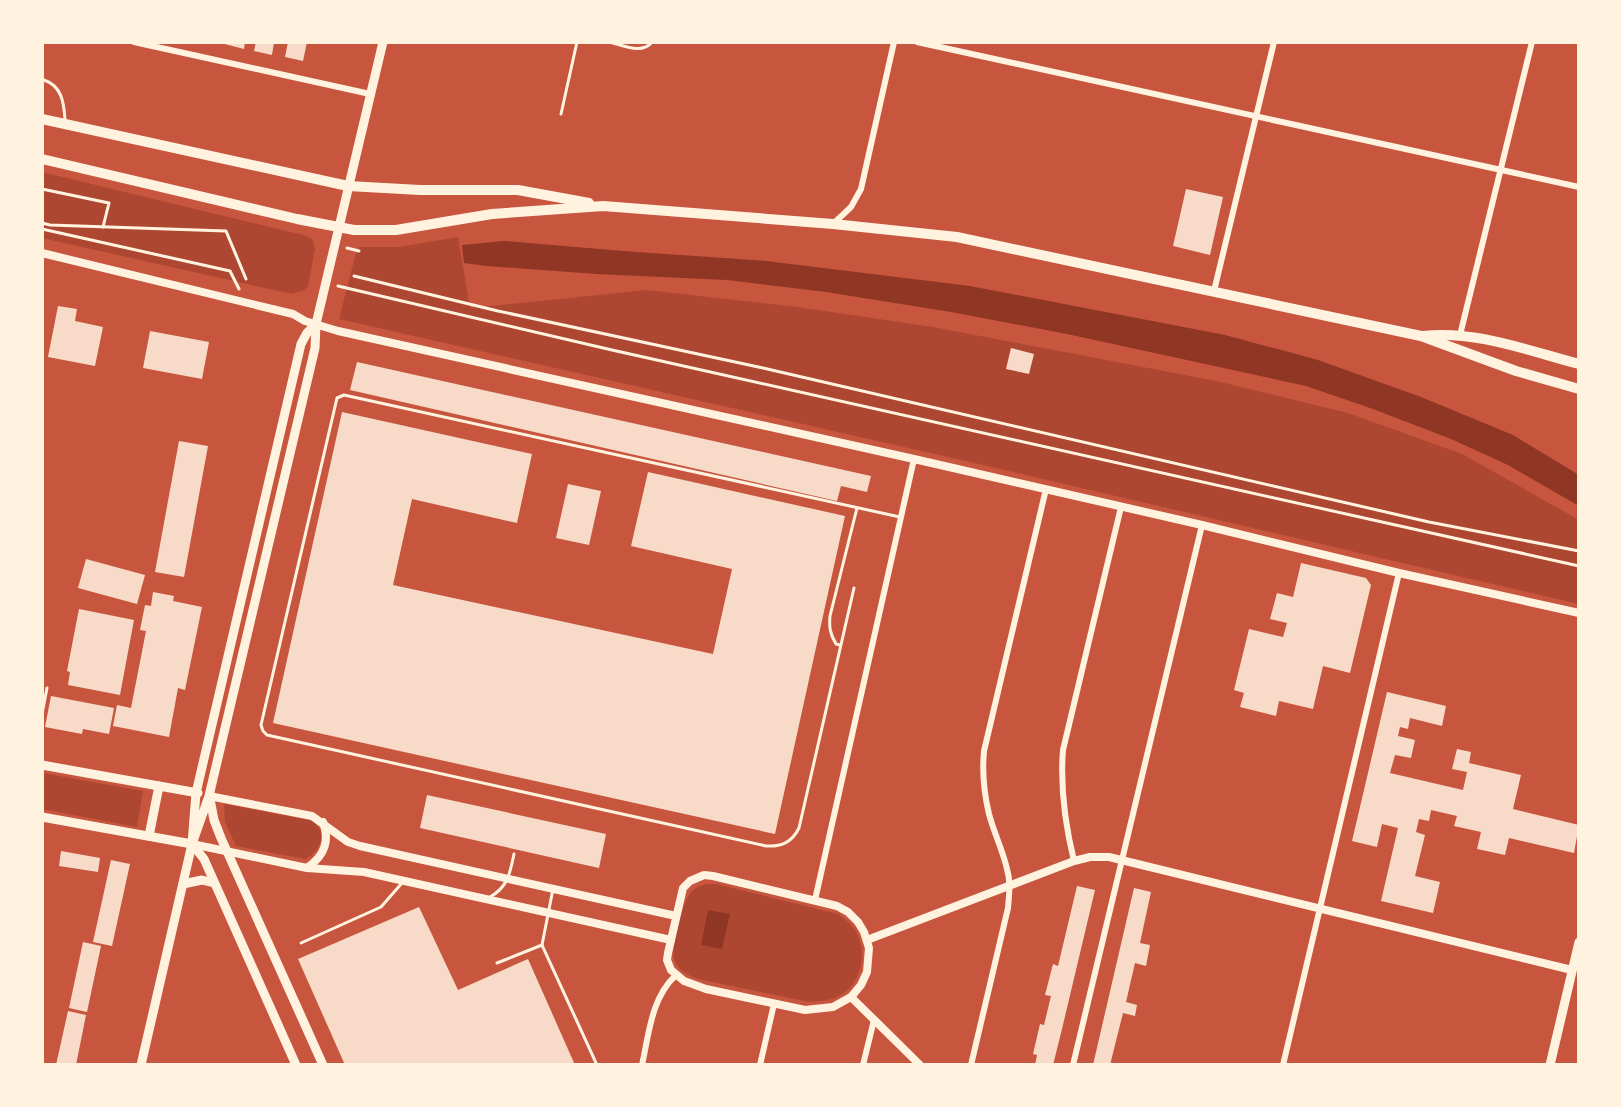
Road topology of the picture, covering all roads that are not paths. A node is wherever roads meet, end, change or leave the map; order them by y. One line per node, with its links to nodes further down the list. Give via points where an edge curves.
1 (134, 42): 11 (street)
2 (383, 42): 11 (main road)
3 (577, 42): 12 (lane)
4 (609, 42): 5 (lane, via 641,50)
5 (652, 42)
6 (894, 42): 21 (street, via 861,189)
7 (917, 42): 13 (street)
8 (1274, 42): 13 (street)
9 (1532, 42): 17 (street)
10 (44, 80): 15 (lane, via 62,97)
11 (370, 94): 18 (main road)
12 (561, 114)
13 (1256, 116): 17 (street); 24 (street)
14 (42, 119): 15 (highway)
15 (65, 124): 18 (highway)
16 (42, 159): 22 (highway)
17 (1500, 170): 19 (street); 26 (street)
18 (348, 186): 20 (highway, via 518,190); 22 (main road)
19 (1579, 187)
20 (603, 206): 21 (highway); 22 (highway, via 492,214 396,230)
21 (833, 224): 24 (highway, via 957,237)
22 (339, 227): 25 (main road)
23 (42, 253): 25 (street)
24 (1214, 291): 27 (highway)
25 (316, 324): 30 (main road, via 301,344); 31 (main road); 32 (street)
26 (1460, 335): 27 (highway); 28 (highway)
27 (1421, 336): 29 (highway)
28 (1579, 364)
29 (1579, 389)
30 (276, 450): 31 (main road); 40 (main road)
31 (291, 454): 42 (main road)
32 (914, 459): 33 (street); 36 (street)
33 (1046, 489): 34 (street); 63 (street, via 984,751 986,797)
34 (1121, 507): 37 (street); 56 (street, via 1063,750 1063,799)
35 (857, 508): 36 (lane); 43 (lane, via 830,616 829,629); 43 (lane, via 344,395 337,398 261,725 267,735 777,847 787,844 799,828)
36 (901, 517): 66 (street)
37 (1202, 525): 38 (street); 57 (street)
38 (1399, 573): 41 (street); 67 (street)
39 (854, 588): 43 (lane)
40 (238, 611): 42 (main road); 48 (main road)
41 (1579, 613)
42 (252, 614): 49 (main road)
43 (841, 645)
44 (47, 688): 45 (lane)
45 (42, 714)
46 (42, 765): 47 (main road)
47 (159, 786): 48 (main road); 52 (main road)
48 (196, 793): 49 (main road); 53 (main road)
49 (209, 796): 51 (street); 53 (main road); 54 (main road)
50 (42, 817): 52 (main road)
51 (323, 822): 58 (street, via 325,848); 59 (street, via 354,844)
52 (149, 836): 53 (main road)
53 (192, 844): 54 (street); 61 (main road); 62 (main road)
54 (227, 851): 58 (street); 83 (main road)
55 (514, 854): 59 (lane)
56 (1074, 861): 57 (street); 63 (street)
57 (1122, 861): 67 (street); 90 (street)
58 (307, 868): 60 (street, via 345,869)
59 (509, 879): 64 (street); 65 (lane)
60 (404, 881): 65 (street); 73 (lane, via 381,907)
61 (214, 883): 62 (main road); 82 (main road)
62 (183, 884): 81 (main road)
63 (1010, 885): 71 (street); 89 (street)
64 (553, 889): 68 (lane); 69 (street)
65 (485, 899): 68 (street)
66 (815, 900): 69 (street, via 704,875 683,888); 71 (street, via 848,912)
67 (1320, 909): 76 (street); 91 (street)
68 (549, 913): 70 (street); 74 (lane)
69 (676, 916): 70 (street)
70 (671, 940): 77 (street, via 667,960)
71 (867, 940): 78 (street, via 867,972)
72 (1579, 942): 76 (main road)
73 (301, 943)
74 (542, 945): 75 (lane); 84 (lane)
75 (497, 963)
76 (1572, 970): 92 (main road)
77 (676, 975): 79 (street, via 694,986); 85 (street, via 658,998)
78 (851, 997): 79 (street, via 821,1009); 80 (street)
79 (774, 1004): 86 (street)
80 (874, 1020): 87 (street); 88 (street)
81 (141, 1065)
82 (296, 1065)
83 (323, 1065)
84 (597, 1065)
85 (642, 1065)
86 (760, 1065)
87 (863, 1065)
88 (920, 1065)
89 (971, 1065)
90 (1073, 1065)
91 (1283, 1065)
92 (1550, 1065)

